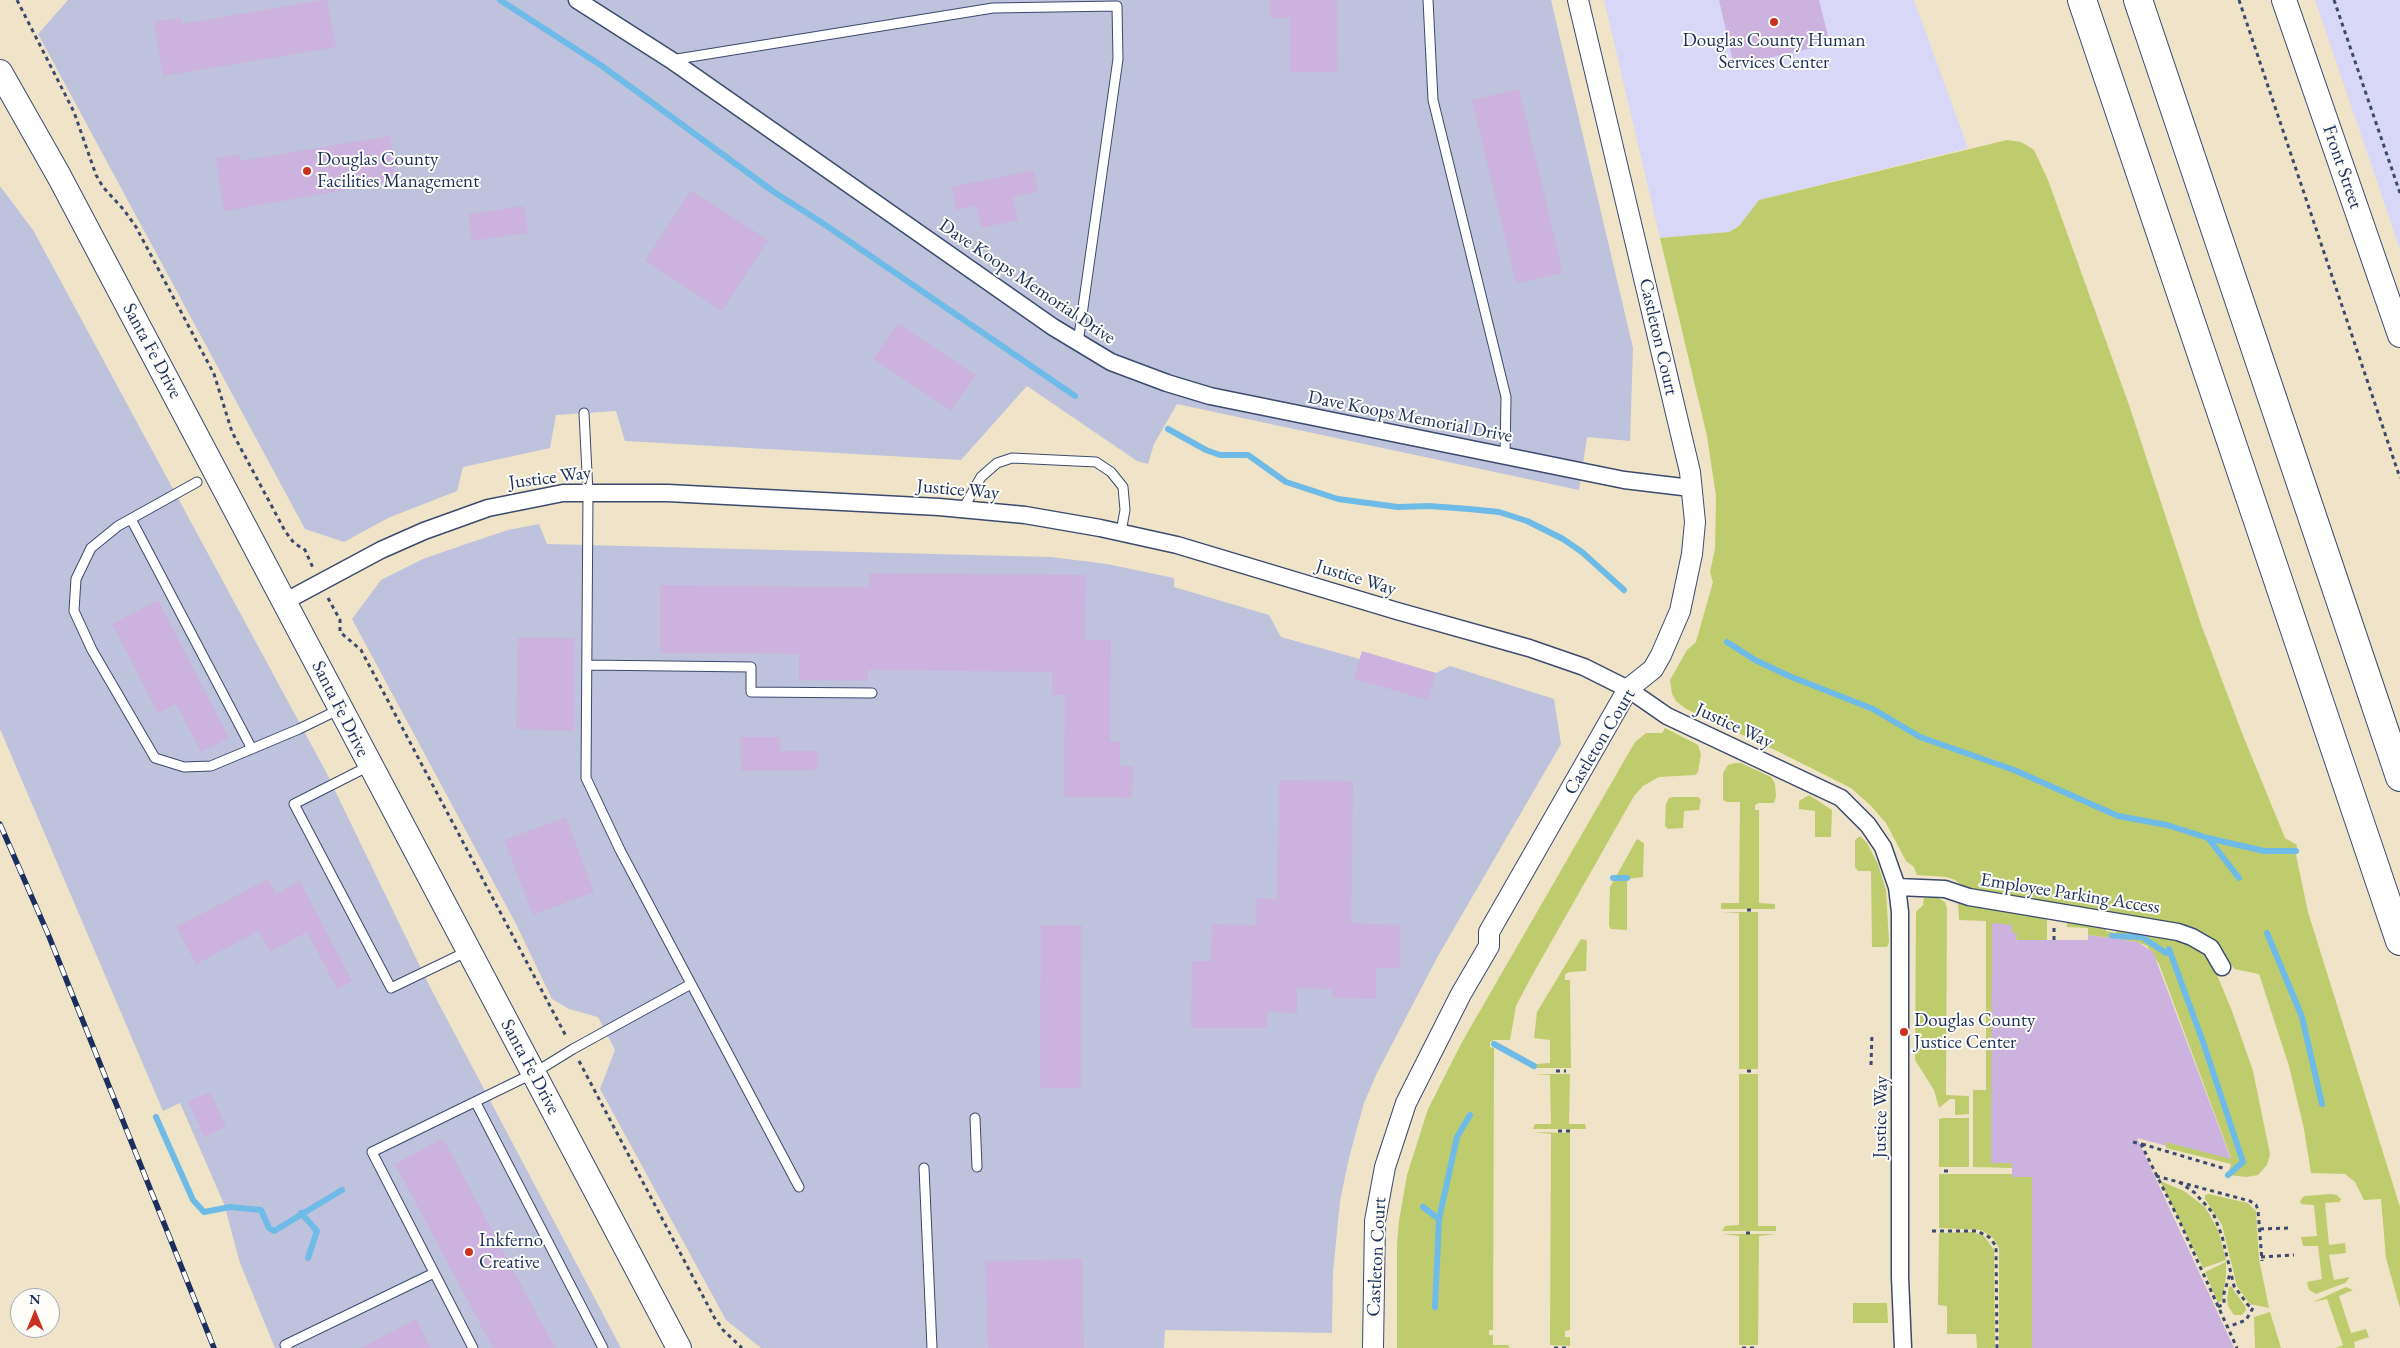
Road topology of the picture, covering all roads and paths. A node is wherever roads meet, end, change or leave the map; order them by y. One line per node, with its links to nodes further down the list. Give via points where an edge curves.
1 (17, 0): 24 (path, via 74,112 96,175 136,227 214,374 232,432 285,531 294,543 305,550)
2 (577, 0): 10 (street, Dave Koops Memorial Drive)
3 (1428, 0): 16 (lane, via 1433,100 1506,397)
4 (1578, 0): 19 (street, Castleton Court)
5 (2082, 0): 34 (highway)
6 (2138, 0): 32 (highway)
7 (2239, 0): 17 (path)
8 (2284, 0): 13 (main road, Front Street)
9 (2334, 0): 12 (path)
10 (671, 60): 14 (street, Dave Koops Memorial Drive); 14 (lane, via 993,8 1117,6 1118,59)
11 (0, 72): 25 (main road, Santa Fe Drive, via 68,192)
12 (2400, 193)
13 (2400, 335)
14 (1078, 343): 16 (street, Dave Koops Memorial Drive, via 1132,371 1210,396)
15 (584, 413): 20 (lane)
16 (1505, 456): 19 (street, Dave Koops Memorial Drive, via 1624,480)
17 (2400, 478)
18 (197, 482): 22 (lane)
19 (1691, 488): 27 (street, Castleton Court, via 1694,538 1680,612 1653,669)
20 (588, 492): 21 (street, Justice Way, via 668,492); 24 (street, Justice Way, via 541,496 488,508 390,546); 26 (lane)
21 (963, 509): 23 (street, Justice Way, via 1026,515); 23 (lane, via 981,477 997,463 1012,458 1096,462 1111,472 1123,487 1125,510)
22 (131, 519): 30 (lane); 30 (lane, via 91,548 76,579 74,612 92,650 155,758 184,767 211,766)
23 (1121, 532): 27 (street, Justice Way, via 1529,648 1584,667)
24 (320, 581): 25 (street, Justice Way); 39 (path, via 340,620 340,632 361,650)
25 (284, 602): 29 (main road, Santa Fe Drive)
26 (587, 665): 28 (lane, via 751,668 751,692); 37 (lane, via 586,778)
27 (1628, 689): 33 (street, Justice Way, via 1667,716 1841,798 1876,834); 76 (street, Castleton Court, via 1489,932 1489,946 1406,1102 1384,1168 1376,1214)
28 (872, 693)
29 (340, 709): 30 (lane); 31 (main road, Santa Fe Drive)
30 (252, 749)
31 (369, 765): 35 (main road, Santa Fe Drive); 35 (lane, via 294,804 391,988)
32 (2400, 777)
33 (1897, 887): 36 (street, Employee Parking Access, via 1945,889 1969,897 2178,932 2192,936 2211,948); 81 (street, Justice Way, via 1900,912 1900,1277)
34 (2400, 941)
35 (468, 951): 45 (main road, Santa Fe Drive)
36 (2222, 967)
37 (691, 984): 39 (lane); 59 (lane)
38 (1872, 1033): 40 (path)
39 (572, 1049): 45 (lane); 74 (path, via 714,1317)
40 (1871, 1065)
41 (1556, 1071): 42 (path)
42 (1566, 1071)
43 (1747, 1071): 44 (path)
44 (1753, 1071)
45 (534, 1073): 46 (lane); 73 (main road, Santa Fe Drive)
46 (476, 1103): 67 (lane, via 372,1152); 72 (lane)
47 (975, 1118): 52 (lane)
48 (1558, 1131): 49 (path)
49 (1570, 1131)
50 (2133, 1142): 51 (path)
51 (2141, 1144): 54 (path); 57 (path)
52 (977, 1167)
53 (924, 1168): 75 (lane)
54 (2226, 1169)
55 (1944, 1170): 56 (path)
56 (1948, 1170)
57 (2156, 1176): 58 (path); 68 (path)
58 (2179, 1182): 61 (path, via 2250,1201 2258,1210); 66 (path, via 2195,1193 2213,1213)
59 (799, 1187)
60 (2291, 1228): 61 (path)
61 (2260, 1229): 65 (path, via 2262,1259)
62 (1932, 1231): 82 (path, via 1978,1231 1996,1246)
63 (1746, 1233): 64 (path)
64 (1752, 1233)
65 (2294, 1255)
66 (2230, 1272): 68 (path, via 2224,1304); 69 (path, via 2234,1286 2253,1308 2246,1320)
67 (434, 1273): 70 (lane, via 285,1345); 71 (lane)
68 (2218, 1307): 69 (path)
69 (2228, 1327): 83 (path)
70 (287, 1348)
71 (473, 1348)
72 (602, 1348)
73 (679, 1348)
74 (742, 1348)
75 (932, 1348)
76 (1373, 1348)
77 (1554, 1348): 78 (path)
78 (1568, 1348)
79 (1742, 1348): 80 (path)
80 (1754, 1348)
81 (1903, 1348)
82 (1997, 1348)
83 (2237, 1348)

